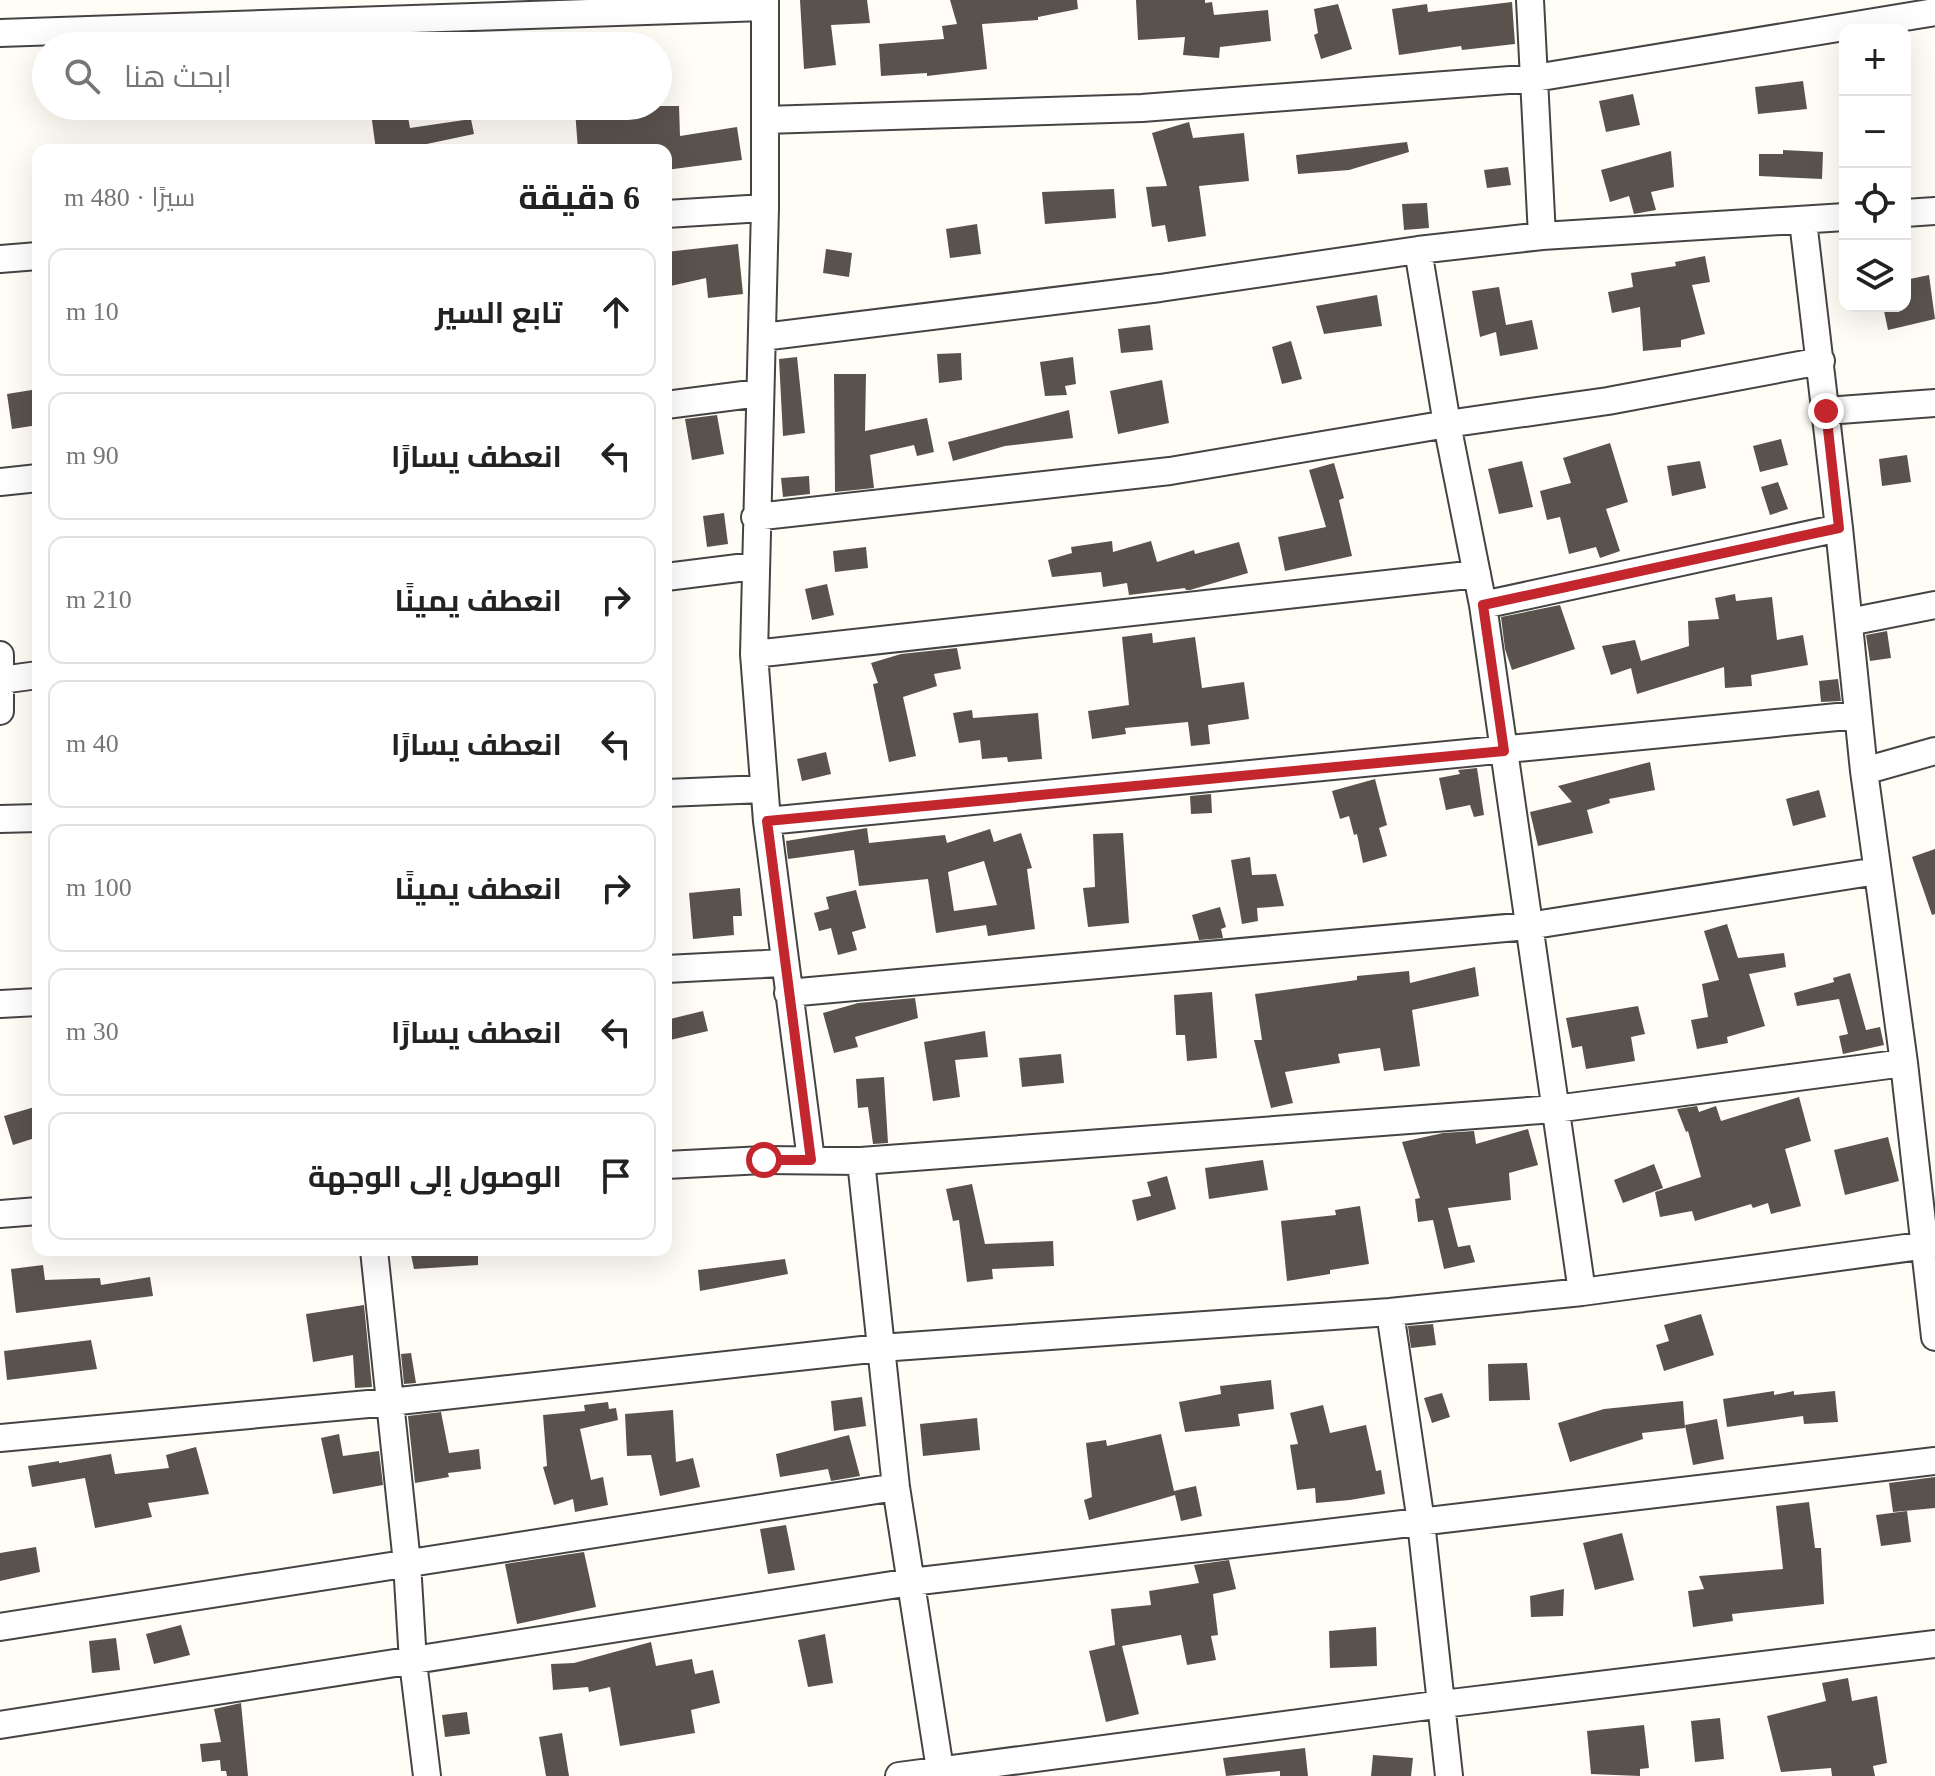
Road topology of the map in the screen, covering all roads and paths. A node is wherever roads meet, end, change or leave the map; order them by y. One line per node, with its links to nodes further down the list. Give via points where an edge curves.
1 (1530, 0): 5 (street)
2 (765, 4): 4 (street); 6 (street)
3 (1935, 12): 5 (street)
4 (0, 33)
5 (1535, 78): 6 (street, via 1142,108); 13 (street)
6 (765, 120): 7 (street)
7 (765, 208): 10 (street); 17 (street)
8 (1935, 211): 9 (street)
9 (1911, 213)
10 (672, 214)
11 (1839, 218): 12 (street)
12 (1803, 221): 13 (street); 18 (street)
13 (1542, 236): 14 (street)
14 (1418, 250): 17 (street); 23 (street)
15 (32, 256): 16 (street)
16 (0, 259)
17 (762, 337): 19 (street)
18 (1821, 361): 22 (street); 23 (street, via 1608,401)
19 (759, 393): 21 (street); 26 (street)
20 (1935, 403): 22 (street)
21 (672, 404)
22 (1826, 411): 27 (street)
23 (1447, 424): 26 (street, via 1124,477); 29 (street)
24 (32, 479): 25 (street)
25 (0, 482)
26 (755, 517): 28 (street)
27 (1839, 528): 31 (street); 33 (street)
28 (754, 566): 30 (street); 34 (street)
29 (1477, 574): 31 (street); 34 (street)
30 (672, 576)
31 (1483, 605): 39 (street)
32 (1935, 605): 33 (street)
33 (1849, 622): 38 (street)
34 (754, 654): 42 (street)
35 (1, 668): 36 (street); 37 (street)
36 (32, 674)
37 (0, 711)
38 (1858, 715): 39 (street); 41 (street)
39 (1504, 751): 46 (street); 48 (street)
40 (1935, 751): 41 (street)
41 (1864, 771): 47 (street)
42 (764, 789): 43 (street); 46 (street)
43 (672, 793)
44 (32, 818): 45 (street)
45 (0, 819)
46 (767, 821): 49 (street)
47 (1877, 871): 48 (street); 54 (street)
48 (1528, 926): 51 (street); 55 (street)
49 (783, 963): 50 (street); 51 (street)
50 (672, 969)
51 (788, 993): 56 (street)
52 (32, 1002): 53 (street)
53 (0, 1004)
54 (1904, 1063): 55 (street); 61 (street)
55 (1555, 1109): 57 (street); 63 (street)
56 (811, 1160): 57 (street); 58 (street)
57 (861, 1161): 66 (street)
58 (672, 1165)
59 (32, 1211): 60 (street)
60 (0, 1214)
61 (1930, 1245): 63 (street); 65 (street)
62 (375, 1256): 67 (street)
63 (1582, 1292): 64 (street)
64 (1390, 1312): 66 (street); 71 (street)
65 (1935, 1337)
66 (880, 1348): 67 (street); 70 (street)
67 (390, 1402): 68 (street); 72 (street)
68 (0, 1438)
69 (1935, 1461): 71 (street)
70 (896, 1487): 72 (street); 73 (street)
71 (1421, 1522): 73 (street); 77 (street)
72 (407, 1563): 74 (street); 76 (street)
73 (911, 1582): 76 (street); 79 (street)
74 (0, 1627)
75 (1935, 1644): 77 (street)
76 (413, 1662): 78 (street); 80 (street)
77 (1443, 1704): 79 (street); 82 (street)
78 (0, 1725)
79 (941, 1773): 81 (street)
80 (427, 1776)
81 (899, 1776)
82 (1449, 1776)

